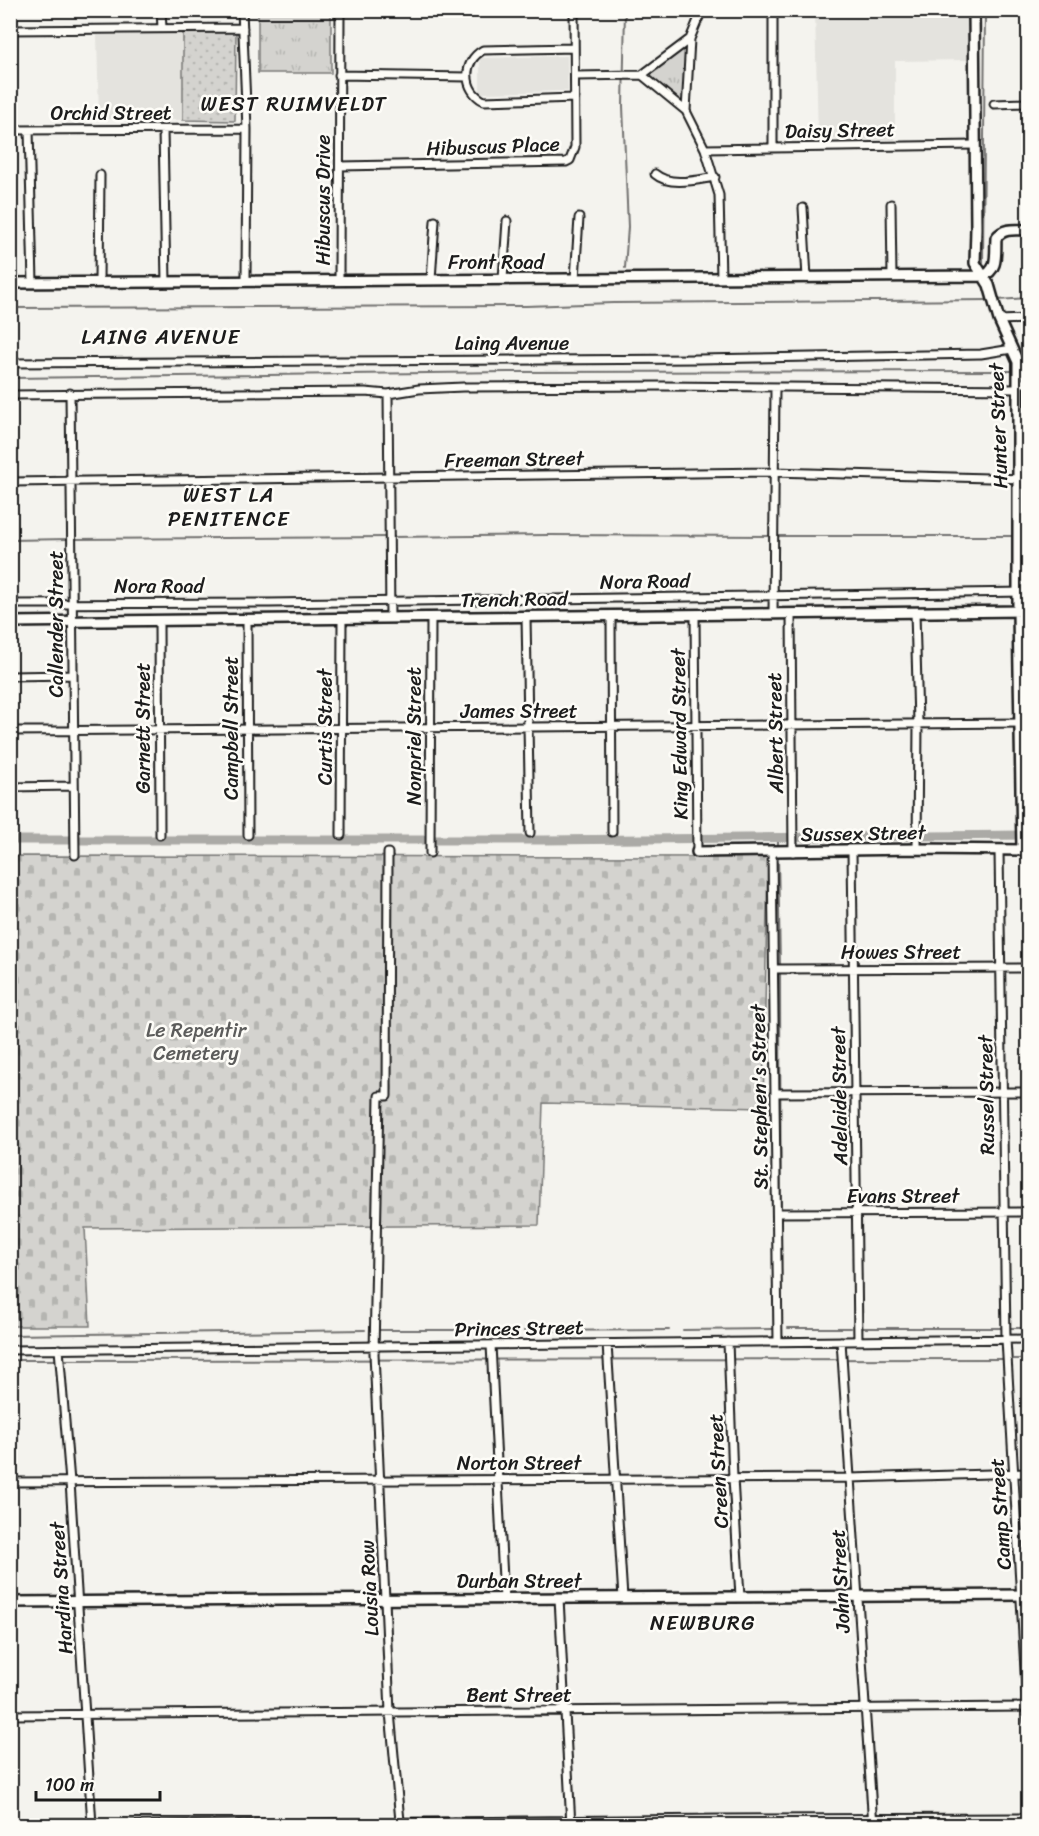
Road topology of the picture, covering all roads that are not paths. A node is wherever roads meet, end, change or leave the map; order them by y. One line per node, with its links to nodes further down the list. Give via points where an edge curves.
1 (161, 10): 8 (street)
2 (242, 10): 9 (street)
3 (340, 10): 13 (street, Hibuscus Drive)
4 (574, 10): 12 (street, Hibuscus Place)
5 (702, 10): 11 (street)
6 (772, 10): 26 (street)
7 (974, 10): 25 (street, Hunter Street)
8 (162, 28): 9 (street); 10 (street)
9 (243, 28): 21 (street)
10 (10, 30)
11 (690, 39): 14 (street); 20 (street)
12 (574, 48): 15 (street, Hibuscus Place); 16 (street, via 483,50 470,62)
13 (339, 75): 16 (street); 28 (street, Hibuscus Drive)
14 (642, 75): 15 (street); 20 (street)
15 (575, 76): 17 (street, Hibuscus Place)
16 (468, 77): 17 (street, via 471,89 484,101)
17 (575, 98): 28 (street, Hibuscus Place, via 576,147 566,162)
18 (994, 104): 19 (street)
19 (1029, 104)
20 (686, 111): 27 (street)
21 (247, 129): 24 (street, Orchid Street); 45 (street)
22 (10, 130): 23 (street, Orchid Street)
23 (29, 130): 24 (street, Orchid Street); 50 (street)
24 (163, 130): 48 (street)
25 (975, 145): 26 (street, Daisy Street); 38 (street, Hunter Street, via 975,263)
26 (773, 148): 27 (street, Daisy Street)
27 (705, 149): 31 (street)
28 (340, 166): 46 (street, Hibuscus Drive)
29 (655, 174): 31 (street, via 674,181)
30 (99, 175): 47 (street)
31 (715, 177): 40 (street, via 719,195)
32 (891, 204): 39 (street)
33 (803, 208): 41 (street)
34 (579, 218): 43 (street)
35 (507, 220): 42 (street)
36 (435, 221): 44 (street)
37 (1029, 230): 38 (street, via 1006,230 999,234 994,269)
38 (982, 276): 39 (street, Front Road); 52 (street, Hunter Street, via 991,290)
39 (892, 277): 41 (street, Front Road)
40 (720, 278): 41 (street, Front Road); 43 (street, Front Road)
41 (807, 278)
42 (503, 279): 43 (street, Front Road); 44 (street, Front Road)
43 (575, 279)
44 (431, 280): 46 (street, Front Road)
45 (246, 281): 46 (street, Front Road); 48 (street, Front Road)
46 (339, 281)
47 (99, 282): 48 (street, Front Road); 50 (street, Front Road)
48 (166, 282)
49 (10, 283): 50 (street, Front Road)
50 (33, 283)
51 (1029, 319): 52 (street)
52 (999, 320): 53 (street, Hunter Street)
53 (1012, 349): 54 (street, Laing Avenue, via 981,354 721,358); 55 (street, Hunter Street)
54 (10, 363)
55 (1021, 383): 56 (street); 62 (street, Hunter Street)
56 (775, 387): 58 (street, via 463,387); 60 (street)
57 (70, 393): 58 (street); 59 (street); 63 (street, Callender Street)
58 (388, 394): 61 (street)
59 (10, 395)
60 (773, 472): 61 (street, Freeman Street); 62 (street, Freeman Street); 67 (street)
61 (388, 477): 63 (street, Freeman Street); 68 (street)
62 (1024, 479): 65 (street, Hunter Street)
63 (72, 482): 64 (street, Freeman Street); 70 (street, Callender Street)
64 (10, 483)
65 (1018, 592): 66 (street, Nora Road); 67 (street, Nora Road); 71 (street, Hunter Street)
66 (1029, 592)
67 (774, 597): 68 (street, Nora Road); 74 (street)
68 (390, 601): 70 (street, Nora Road); 79 (street)
69 (10, 604): 70 (street, Nora Road)
70 (73, 604): 85 (street, Callender Street)
71 (1018, 611): 72 (street, Trench Road); 73 (street, Trench Road); 89 (street, Hunter Street)
72 (1029, 611)
73 (915, 612): 75 (street, Trench Road); 88 (street)
74 (773, 614): 75 (street, Trench Road); 76 (street, Trench Road)
75 (790, 614): 90 (street, Albert Street)
76 (695, 615): 77 (street, Trench Road); 92 (street, King Edward Street)
77 (611, 616): 78 (street, Trench Road); 91 (street)
78 (526, 617): 80 (street, Trench Road); 93 (street)
79 (390, 618): 80 (street, Trench Road); 81 (street, Trench Road)
80 (432, 618): 94 (street, Nonpriel Street)
81 (342, 619): 82 (street, Trench Road); 96 (street, Curtis Street)
82 (247, 620): 83 (street, Trench Road); 95 (street, Campbell Street)
83 (159, 621): 85 (street, Trench Road); 97 (street, Garnett Street)
84 (10, 622): 85 (street, Trench Road)
85 (73, 622): 86 (street, Callender Street)
86 (73, 675): 87 (street); 98 (street, Callender Street)
87 (10, 676)
88 (918, 723): 89 (street, James Street); 90 (street, James Street); 108 (street)
89 (1024, 723): 107 (street, Hunter Street)
90 (792, 725): 92 (street, James Street); 114 (street, Albert Street)
91 (612, 726): 92 (street, James Street); 93 (street, James Street); 102 (street)
92 (696, 726): 112 (street, King Edward Street)
93 (528, 727): 94 (street, James Street); 103 (street)
94 (431, 728): 96 (street, James Street); 116 (street, Nonpriel Street)
95 (248, 729): 96 (street, James Street); 97 (street, James Street); 106 (street, Campbell Street)
96 (341, 729): 104 (street, Curtis Street)
97 (159, 730): 98 (street, James Street); 105 (street, Garnett Street)
98 (74, 731): 99 (street, James Street); 100 (street, Callender Street)
99 (10, 732)
100 (74, 786): 101 (street); 111 (street, Callender Street)
101 (10, 787)
102 (612, 832)
103 (530, 833)
104 (341, 834)
105 (160, 835)
106 (248, 835)
107 (1024, 847): 109 (street, Sussex Street)
108 (917, 849): 109 (street, Sussex Street); 110 (street, Sussex Street)
109 (999, 850): 117 (street, Russel Street)
110 (852, 851): 114 (street, Sussex Street); 120 (street, Adelaide Street)
111 (75, 852)
112 (697, 852): 113 (street, Sussex Street)
113 (772, 852): 114 (street, Sussex Street); 119 (street, St. Stephen's Street)
114 (793, 852)
115 (388, 853): 139 (street, Lousia Row, via 387,1096 379,1096)
116 (430, 853)
117 (1000, 968): 118 (street, Howes Street); 120 (street, Howes Street); 121 (street, Russel Street)
118 (1029, 968)
119 (774, 969): 120 (street, Howes Street); 123 (street, St. Stephen's Street)
120 (854, 969): 124 (street, Adelaide Street)
121 (1002, 1092): 122 (street); 124 (street); 125 (street, Russel Street)
122 (1029, 1092)
123 (775, 1093): 124 (street); 127 (street, St. Stephen's Street)
124 (855, 1093): 128 (street, Adelaide Street)
125 (1004, 1212): 126 (street, Evans Street); 128 (street, Evans Street); 129 (street, Russel Street)
126 (1029, 1212)
127 (777, 1213): 128 (street, Evans Street); 133 (street, St. Stephen's Street)
128 (857, 1213): 132 (street, Adelaide Street)
129 (1006, 1339): 130 (street, Princes Street); 132 (street, Princes Street); 140 (street, Camp Street)
130 (1029, 1339)
131 (841, 1341): 132 (street, Princes Street); 133 (street, Princes Street); 143 (street, John Street)
132 (858, 1341)
133 (778, 1342): 134 (street, Princes Street)
134 (728, 1346): 135 (street, Princes Street); 142 (street, Creen Street)
135 (607, 1348): 137 (street, Princes Street); 145 (street)
136 (59, 1349): 138 (street, Princes Street); 139 (street, Princes Street); 148 (street, Hardina Street)
137 (491, 1349): 139 (street, Princes Street); 144 (street)
138 (10, 1350)
139 (373, 1350): 146 (street, Lousia Row)
140 (1013, 1473): 141 (street, Norton Street); 143 (street, Norton Street); 149 (street, Camp Street)
141 (1029, 1473)
142 (733, 1478): 143 (street, Norton Street); 145 (street, Norton Street); 151 (street, Creen Street)
143 (850, 1478): 150 (street, John Street)
144 (496, 1479): 145 (street, Norton Street); 146 (street, Norton Street); 154 (street)
145 (616, 1479): 153 (street)
146 (380, 1480): 148 (street, Norton Street); 155 (street, Lousia Row)
147 (10, 1482): 148 (street, Norton Street)
148 (70, 1482): 157 (street, Hardina Street)
149 (1025, 1595): 150 (street, Durban Street); 158 (street, Camp Street)
150 (858, 1596): 151 (street, Durban Street); 159 (street, John Street)
151 (740, 1597): 153 (street, Durban Street)
152 (559, 1598): 153 (street, Durban Street); 154 (street, Durban Street); 161 (street)
153 (623, 1598)
154 (504, 1599): 155 (street, Durban Street)
155 (386, 1600): 157 (street, Durban Street); 160 (street, Lousia Row)
156 (10, 1602): 157 (street, Durban Street)
157 (78, 1602): 163 (street, Hardina Street)
158 (1028, 1707): 159 (street, Bent Street); 164 (street, Camp Street)
159 (864, 1709): 161 (street, Bent Street); 167 (street, John Street)
160 (390, 1712): 161 (street, Bent Street); 163 (street, Bent Street); 168 (street, Lousia Row)
161 (566, 1712): 169 (street)
162 (10, 1715): 163 (street, Bent Street)
163 (85, 1715): 172 (street, Hardina Street)
164 (1029, 1722)
165 (1029, 1818): 167 (street)
166 (721, 1822): 167 (street); 169 (street)
167 (873, 1822)
168 (402, 1823): 169 (street); 170 (street)
169 (571, 1823)
170 (272, 1825): 172 (street)
171 (58, 1826): 172 (street)
172 (92, 1826)

